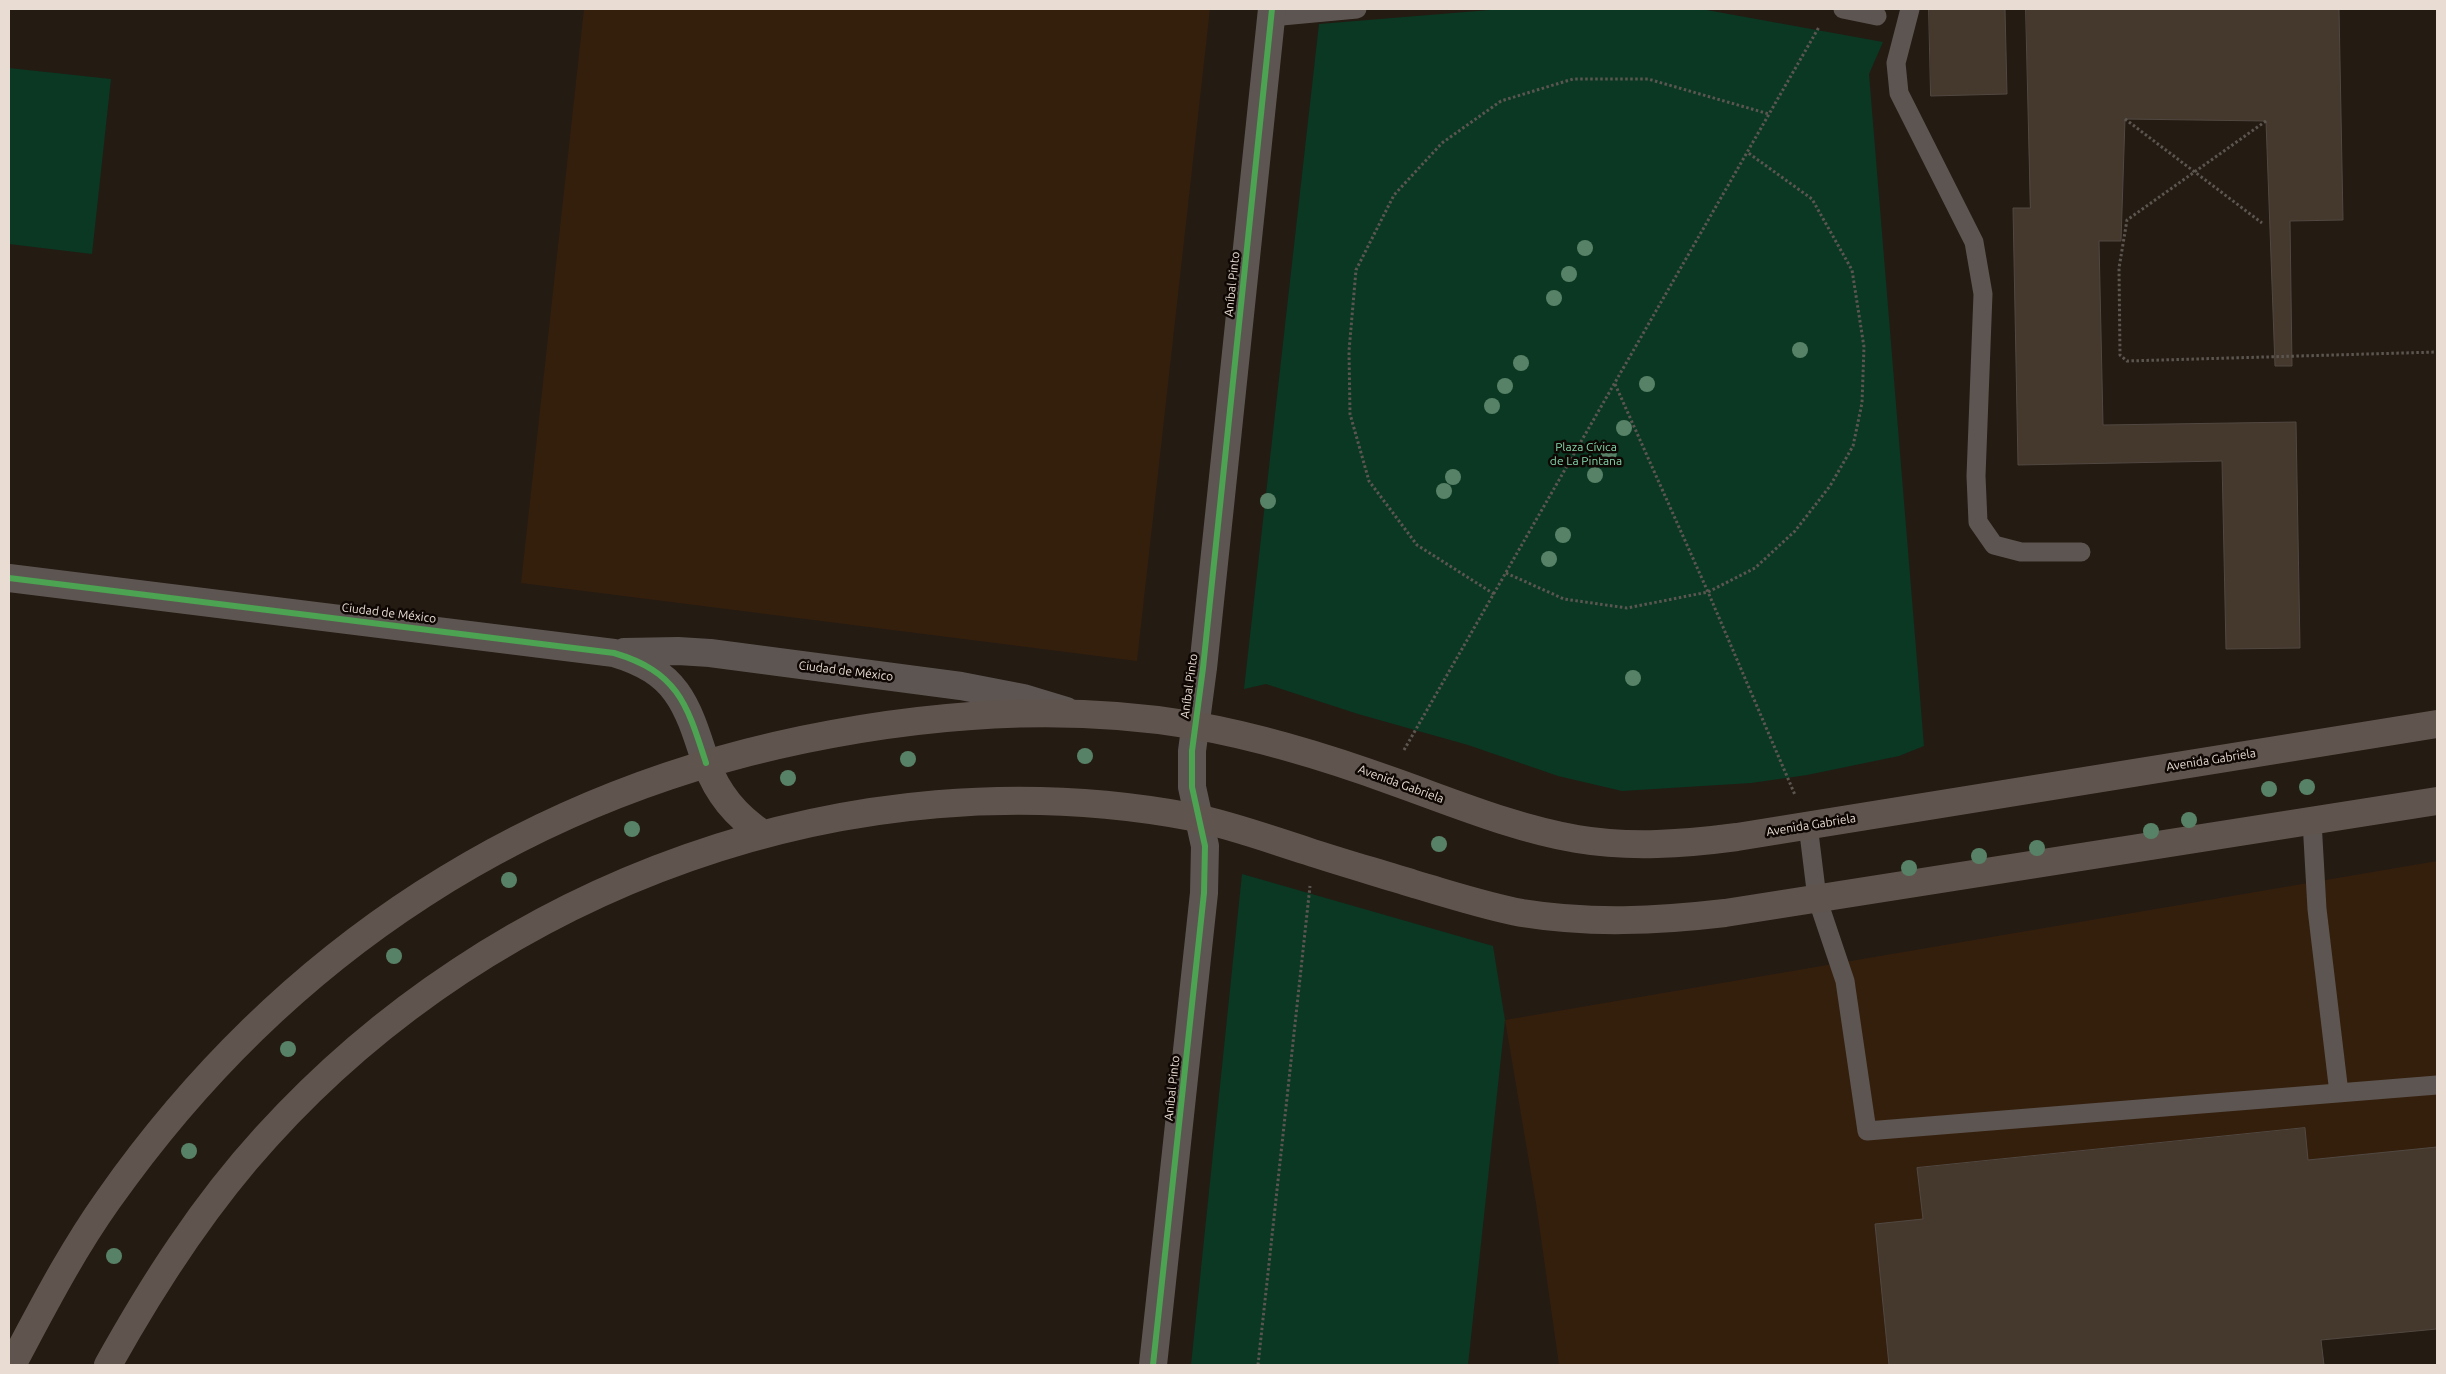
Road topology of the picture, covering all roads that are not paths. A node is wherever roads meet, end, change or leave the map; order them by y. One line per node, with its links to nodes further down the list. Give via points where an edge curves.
1 (1357, 9): 4 (lane)
2 (1843, 9): 5 (lane)
3 (1910, 9): 6 (lane, via 1896,63 1899,93 1974,242 1983,294 1976,476 1978,522 1994,545 2021,552)
4 (1271, 13): 11 (street, Aníbal Pinto)
5 (1877, 16)
6 (2082, 552)
7 (9, 578): 8 (street, Ciudad de México)
8 (614, 653): 9 (street, Ciudad de México, via 710,653 951,685 1023,698); 12 (street, Ciudad de México, via 650,667 666,679 692,719)
9 (1074, 714): 11 (main road, Avenida Gabriela); 12 (main road, Avenida Gabriela, via 1001,714 884,724)
10 (2437, 724): 16 (main road, Avenida Gabriela)
11 (1195, 726): 14 (street, Aníbal Pinto, via 1192,787); 16 (main road, Avenida Gabriela, via 1317,756 1516,824 1584,840 1691,842)
12 (706, 762): 17 (main road, via 724,799 748,824); 21 (main road, Avenida Gabriela, via 632,787 562,816 495,850 415,898 300,984 241,1039 144,1150 69,1260)
13 (2437, 801): 15 (main road)
14 (1197, 818): 17 (main road, via 1129,807 1000,802 936,804 820,820); 18 (main road, via 1487,905 1571,919 1674,919); 23 (street, Aníbal Pinto, via 1205,846 1204,893)
15 (2312, 821): 18 (main road); 20 (lane, via 2318,909)
16 (1808, 825): 18 (lane)
17 (763, 834): 22 (main road, via 689,856 569,907 511,938 401,1012 308,1093 226,1184 142,1304)
18 (1817, 898): 20 (lane, via 1846,981 1867,1131)
19 (2437, 1085): 20 (lane)
20 (2339, 1093)
21 (12, 1365)
22 (108, 1365)
23 (1152, 1365)

